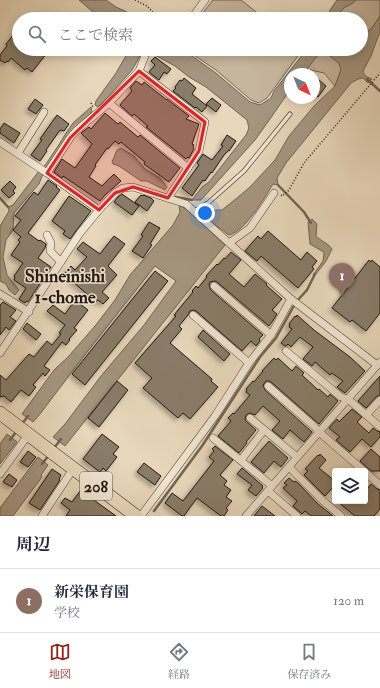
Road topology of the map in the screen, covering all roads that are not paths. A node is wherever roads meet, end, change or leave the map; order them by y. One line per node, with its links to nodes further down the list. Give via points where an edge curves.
1 (205, 0): 2 (street)
2 (196, 12)
3 (145, 56): 4 (street)
4 (139, 71): 5 (street); 10 (street, via 205,122 199,151)
5 (109, 103): 10 (street); 11 (street, via 76,131)
6 (44, 112): 9 (street)
7 (290, 114): 15 (lane, via 244,171)
8 (0, 142): 9 (street)
9 (18, 153): 11 (street)
10 (188, 168): 13 (street)
11 (47, 173): 14 (street)
12 (274, 193): 17 (street, via 250,228)
13 (168, 198): 14 (street, via 133,187 123,188); 15 (street, via 186,204)
14 (99, 210): 18 (street)
15 (195, 212): 17 (street)
16 (47, 235): 18 (street, via 51,243 50,251)
17 (228, 242): 21 (street)
18 (61, 262): 22 (street)
19 (214, 286): 24 (street)
20 (0, 294): 22 (street)
21 (291, 299): 24 (street); 28 (street, via 364,356)
22 (29, 312): 26 (street)
23 (193, 315): 27 (street)
24 (271, 335): 27 (street)
25 (286, 351): 30 (street, via 341,397)
26 (0, 353)
27 (249, 363): 51 (street, via 215,416)
28 (378, 363): 30 (street)
29 (268, 386): 38 (street)
30 (348, 399): 33 (street); 38 (street)
31 (380, 400): 33 (street)
32 (0, 413): 36 (highway, 208)
33 (366, 415): 35 (street)
34 (250, 418): 37 (street)
35 (380, 427)
36 (22, 430): 44 (highway, 208); 45 (street)
37 (264, 430): 40 (street); 41 (street)
38 (319, 432): 40 (street); 43 (street)
39 (213, 438): 41 (street)
40 (297, 457): 42 (street)
41 (240, 460): 48 (street)
42 (289, 467): 48 (street); 54 (street)
43 (360, 468)
44 (73, 469): 49 (street); 50 (highway, 208)
45 (0, 474)
46 (368, 475): 47 (street)
47 (380, 485)
48 (270, 488): 52 (street); 53 (street)
49 (42, 516)
50 (136, 516)
51 (141, 516)
52 (246, 516)
53 (297, 516)
54 (341, 516)

